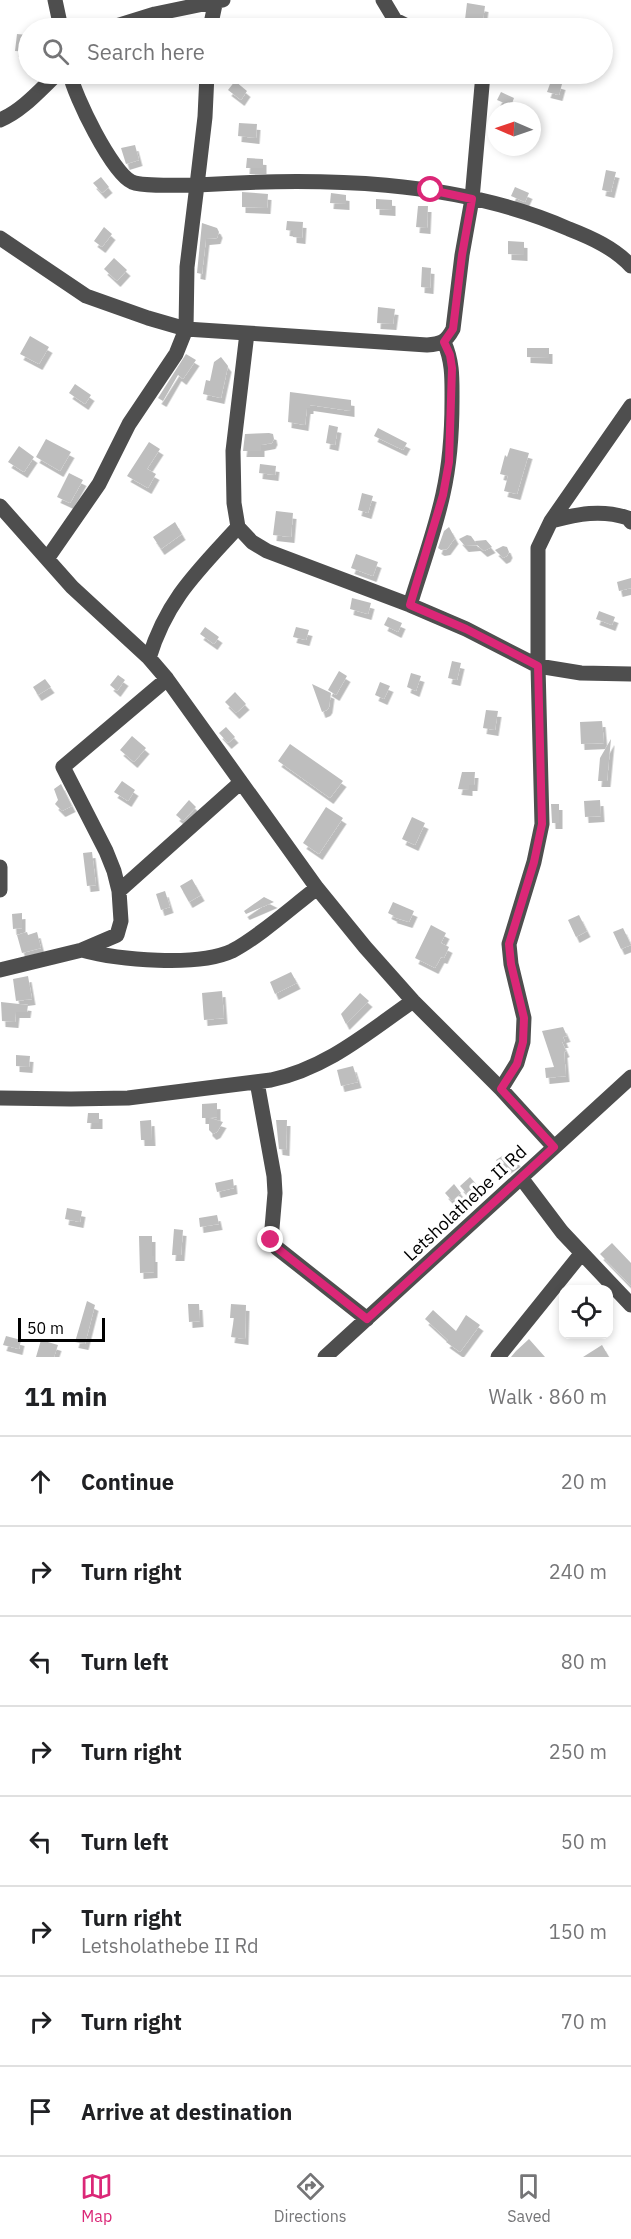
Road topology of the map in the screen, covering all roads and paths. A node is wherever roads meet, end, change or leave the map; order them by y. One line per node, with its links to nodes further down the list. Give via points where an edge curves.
1 (55, 0): 5 (street)
2 (216, 0): 3 (street); 6 (street); 7 (street)
3 (223, 0)
4 (383, 0): 8 (street)
5 (59, 18)
6 (142, 18)
7 (212, 18)
8 (394, 18)
9 (46, 84): 13 (street, via 10,116)
10 (73, 84): 14 (street, via 123,177 140,184)
11 (207, 84): 14 (street)
12 (482, 84): 15 (street)
13 (0, 120)
14 (197, 185): 15 (street, via 392,185); 18 (street, via 187,267)
15 (472, 199): 17 (street, via 555,222 611,249); 20 (street, via 453,329)
16 (0, 238): 18 (street, via 86,296)
17 (631, 266)
18 (186, 329): 19 (street); 26 (street, via 176,354 129,424 99,484)
19 (247, 333): 20 (street, via 427,345); 25 (street, via 233,451)
20 (444, 342): 27 (street, via 452,368 449,462)
21 (631, 406): 23 (street)
22 (0, 506): 26 (street)
23 (551, 521): 24 (street, via 602,512); 29 (street, via 537,548)
24 (631, 522)
25 (238, 527): 27 (street, via 267,551); 28 (street, via 177,597 164,618)
26 (47, 559): 28 (street, via 92,607)
27 (410, 605): 29 (street)
28 (149, 658): 31 (street)
29 (538, 666): 30 (street, via 581,673); 42 (street, via 542,824 509,944 524,1018 523,1042 517,1064)
30 (631, 674)
31 (168, 679): 32 (street); 36 (street, via 63,767 106,851)
32 (241, 782): 34 (street); 36 (street)
33 (0, 867): 35 (street)
34 (317, 888): 37 (street, via 240,946 220,955 145,960); 39 (street)
35 (0, 890)
36 (119, 891): 37 (street, via 121,921 117,935)
37 (82, 950): 38 (street)
38 (0, 970)
39 (413, 1001): 41 (street, via 321,1064 294,1075); 42 (street)
40 (631, 1077): 44 (street, Letsholathebe II Rd)
41 (257, 1082): 43 (street, via 128,1098); 48 (street, via 274,1176 271,1240)
42 (501, 1089): 44 (street)
43 (0, 1098)
44 (554, 1147): 45 (street, Letsholathebe II Rd)
45 (522, 1179): 46 (street); 48 (street, Letsholathebe II Rd)
46 (581, 1254): 47 (street); 50 (street)
47 (631, 1305)
48 (367, 1319): 49 (street, Letsholathebe II Rd)
49 (325, 1357)
50 (498, 1357)

